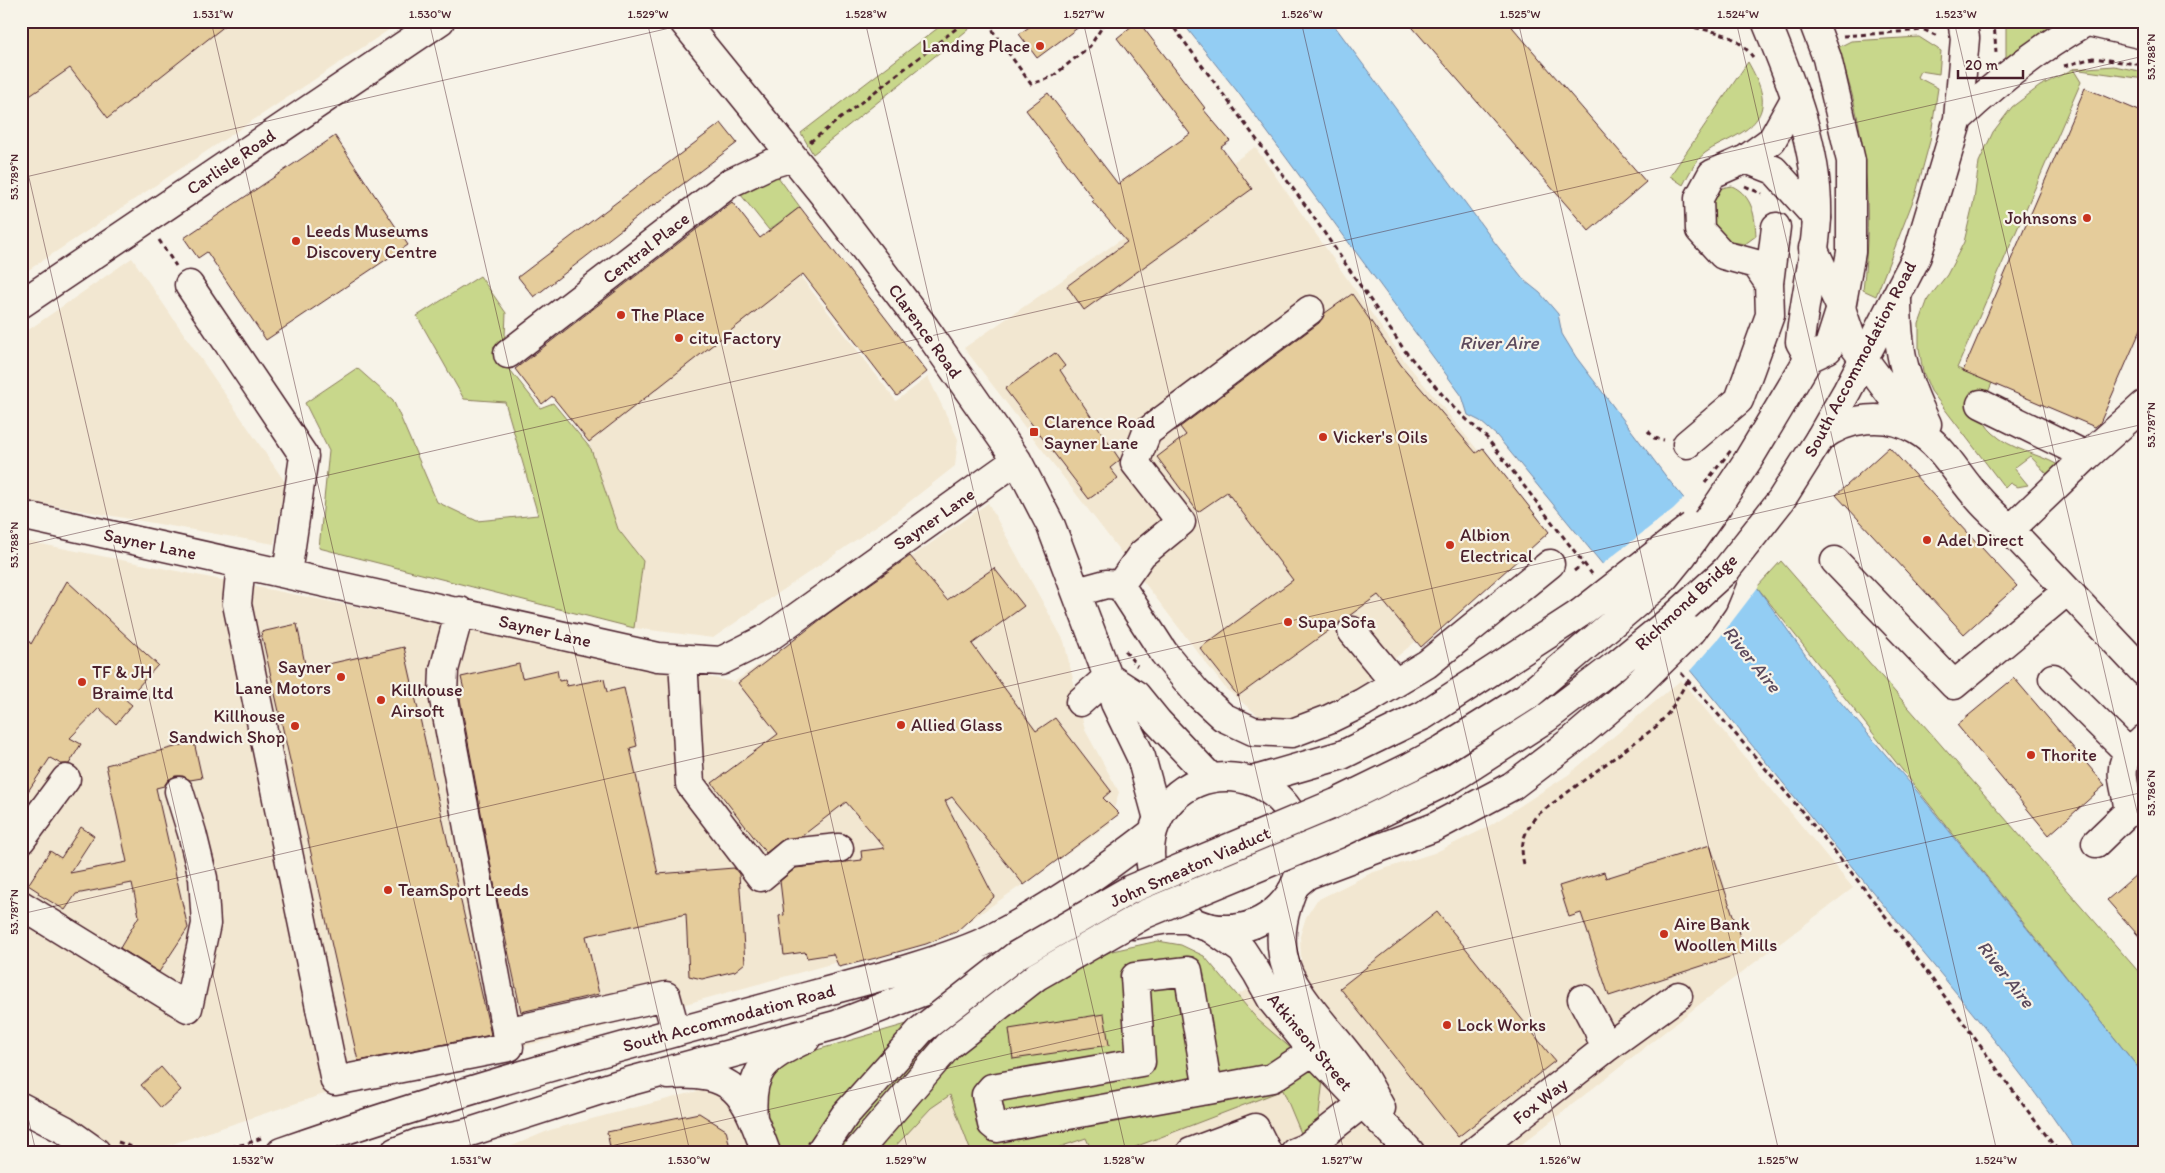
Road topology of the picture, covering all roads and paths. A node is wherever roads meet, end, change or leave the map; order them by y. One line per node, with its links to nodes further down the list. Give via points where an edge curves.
1 (440, 21): 22 (main road, Carlisle Road)
2 (683, 21): 19 (main road, Clarence Road)
3 (966, 21): 19 (path)
4 (989, 21): 5 (path, via 1031,84 1052,77 1090,46)
5 (1106, 21)
6 (1169, 21): 51 (path, via 1308,209 1405,351 1453,407 1487,438)
7 (1693, 21): 14 (path, via 1692,27 1728,35)
8 (1766, 21): 17 (main road)
9 (1994, 21): 11 (path, via 1995,37)
10 (2085, 21): 13 (main road); 18 (main road, via 2009,73)
11 (1963, 30): 12 (path, via 1944,39 1924,30 1838,37); 18 (main road, South Accommodation Road)
12 (1817, 32): 29 (main road, via 1851,161 1851,252)
13 (2144, 35)
14 (1755, 59)
15 (2144, 65): 16 (path, via 2093,58)
16 (2060, 67)
17 (1796, 98): 20 (main road, via 1772,140); 21 (main road, via 1815,169)
18 (1958, 119): 27 (main road, South Accommodation Road, via 1916,256)
19 (792, 156): 31 (main road, Central Place, via 730,183); 41 (main road, Clarence Road, via 925,328)
20 (1746, 159): 21 (main road, via 1774,170); 25 (main road, via 1712,174 1699,198 1700,230 1723,254 1756,264)
21 (1816, 218): 24 (main road)
22 (146, 220): 26 (path); 28 (main road, Carlisle Road)
23 (1776, 227): 25 (main road)
24 (1813, 248): 29 (main road); 32 (main road, via 1800,342)
25 (1769, 283): 38 (main road, via 1770,315 1738,400)
26 (189, 285): 50 (main road, via 304,456)
27 (1897, 296): 33 (main road, South Accommodation Road); 39 (main road, via 1900,355 1912,393)
28 (21, 304)
29 (1841, 308): 32 (main road, via 1828,349); 33 (main road, via 1850,336)
30 (1310, 310): 52 (main road, via 1147,432 1135,462 1181,522 1142,554)
31 (508, 354)
32 (1809, 358): 43 (main road, Richmond Bridge)
33 (1864, 359): 36 (main road); 37 (main road, South Accommodation Road)
34 (1981, 404): 40 (main road)
35 (2144, 405): 40 (main road)
36 (1917, 430): 37 (main road, via 1896,422 1860,420 1845,422); 39 (main road)
37 (1820, 438): 42 (main road, South Accommodation Road)
38 (1687, 444)
39 (1939, 449): 45 (main road, via 1978,499)
40 (2087, 456): 45 (main road)
41 (1017, 460): 54 (main road, Clarence Road, via 1051,526); 58 (main road, Sayner Lane, via 769,637 721,661)
42 (1788, 488): 49 (main road, Richmond Bridge)
43 (1718, 505): 57 (main road, Richmond Bridge, bridge, via 1660,583); 70 (main road, bridge, via 1579,614 1424,715 1342,755)
44 (21, 515): 47 (main road, Sayner Lane)
45 (2010, 530): 53 (main road)
46 (1835, 561): 53 (main road, via 1954,686)
47 (241, 564): 50 (main road, Sayner Lane); 83 (main road, via 237,604 335,1081 508,1047)
48 (1550, 564): 65 (main road, via 1427,664)
49 (1726, 570): 59 (main road, Richmond Bridge, bridge); 77 (main road, bridge, via 1713,601 1692,631 1635,687 1512,786 1435,827 1307,875)
50 (287, 574): 55 (main road, Sayner Lane)
51 (1595, 577)
52 (1120, 585): 54 (main road, via 1106,584); 65 (main road, via 1164,653 1197,693 1223,717 1253,731 1292,733 1362,703)
53 (2067, 591): 60 (main road)
54 (1077, 592): 62 (main road, Clarence Road)
55 (460, 611): 58 (main road, Sayner Lane, via 658,657); 83 (main road, via 444,670 442,694)
56 (1352, 631): 65 (main road)
57 (1600, 634): 102 (main road, John Smeaton Viaduct, bridge, via 1526,696 1443,749 1336,803 1130,889 1017,955 921,1030 845,1115)
58 (683, 658): 75 (main road, via 690,784 761,877 790,853)
59 (1617, 664): 103 (main road, John Smeaton Viaduct, bridge, via 1545,719 1453,778 1338,834 1145,914 1037,976 949,1045)
60 (2144, 672)
61 (1681, 673): 64 (path)
62 (1108, 676): 66 (main road); 68 (main road, via 1136,695); 72 (main road, Clarence Road, via 1115,703 1141,757)
63 (2053, 678): 67 (main road)
64 (1688, 680): 76 (path, via 1657,726 1537,815 1523,840); 108 (path, via 1759,759 1859,882)
65 (1395, 683)
66 (1080, 702)
67 (2137, 746): 74 (main road, via 2126,759 2122,774 2128,812)
68 (1210, 778): 70 (main road, South Accommodation Road); 72 (main road, South Accommodation Road, via 1192,785 1172,799)
69 (66, 779): 73 (main road)
70 (1252, 781): 77 (main road, South Accommodation Road, via 1272,792 1288,808 1299,829 1302,852 1299,875)
71 (179, 792): 78 (main road, via 203,878 206,924 188,1008)
72 (1155, 826): 79 (main road, via 1150,850 1157,885 1172,906); 84 (main road, South Accommodation Road, via 1065,895 992,938 898,972)
73 (21, 840)
74 (2096, 843)
75 (839, 848)
76 (1524, 864)
77 (1293, 888): 79 (main road, South Accommodation Road, via 1280,906 1258,922 1232,928); 94 (main road, Atkinson Street, via 1284,910 1281,935 1283,956 1291,976 1360,1071)
78 (21, 905)
79 (1199, 923): 82 (main road, South Accommodation Road, via 1146,921 1105,932 919,993); 86 (main road, Atkinson Street, via 1242,950 1273,1002)
80 (1678, 996): 85 (main road, Fox Way)
81 (1582, 999): 85 (main road)
82 (836, 1025): 87 (main road, South Accommodation Road); 91 (main road, via 790,1046 762,1067 752,1089)
83 (506, 1032): 84 (main road, via 666,996)
84 (676, 1032): 95 (main road, South Accommodation Road, via 367,1122)
85 (1605, 1049): 107 (main road, Fox Way)
86 (1312, 1051): 88 (main road, via 1272,1078); 89 (main road, Atkinson Street)
87 (639, 1079): 91 (main road, via 685,1074 714,1077 740,1094); 93 (main road, South Accommodation Road)
88 (1208, 1090): 88 (main road, via 1188,971 1135,977 1141,1062 992,1088 986,1095 992,1124 997,1128)
89 (1363, 1103): 94 (main road, Atkinson Street); 106 (main road)
90 (21, 1107): 92 (main road)
91 (753, 1118): 101 (main road)
92 (64, 1130): 96 (main road); 97 (main road)
93 (467, 1133): 99 (main road, South Accommodation Road, via 418,1143); 100 (main road)
94 (1402, 1143)
95 (272, 1145): 98 (path, via 246,1144 204,1152)
96 (96, 1152)
97 (118, 1152)
98 (169, 1152)
99 (395, 1152)
100 (434, 1152)
101 (766, 1152)
102 (820, 1152)
103 (857, 1152)
104 (1191, 1152): 105 (main road, via 1254,1128)
105 (1267, 1152)
106 (1295, 1152)
107 (1474, 1152)
108 (2058, 1152)

